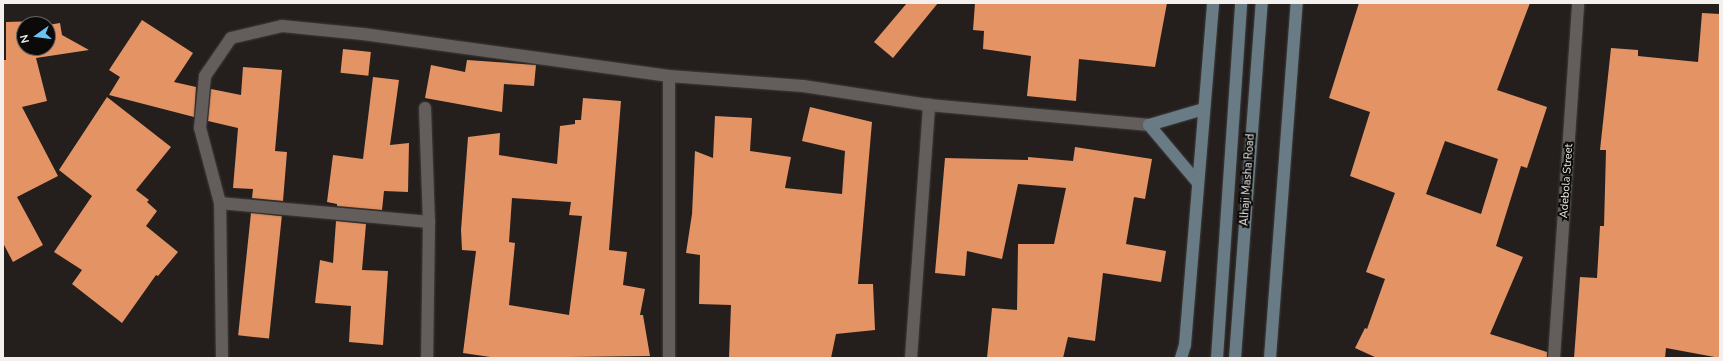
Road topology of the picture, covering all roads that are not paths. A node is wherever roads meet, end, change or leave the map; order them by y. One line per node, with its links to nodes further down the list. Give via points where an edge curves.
1 (1213, 3): 9 (street)
2 (1241, 3): 19 (street, Alhaji Masha Road)
3 (1262, 3): 20 (street, Alhaji Masha Road)
4 (1297, 3): 21 (street)
5 (1578, 3): 22 (street, Adebola Street)
6 (669, 76): 7 (street, via 803,86); 12 (street, via 363,34 282,26 231,38 205,76 200,128); 16 (street)
7 (928, 105): 10 (street); 17 (street)
8 (425, 108): 13 (street)
9 (1204, 109): 10 (street); 11 (street)
10 (1149, 125): 11 (street)
11 (1198, 183): 18 (street)
12 (220, 203): 13 (street); 14 (street)
13 (429, 222): 15 (street)
14 (222, 358)
15 (427, 358)
16 (669, 358)
17 (911, 358)
18 (1182, 358)
19 (1216, 358)
20 (1235, 358)
21 (1270, 358)
22 (1554, 358)

